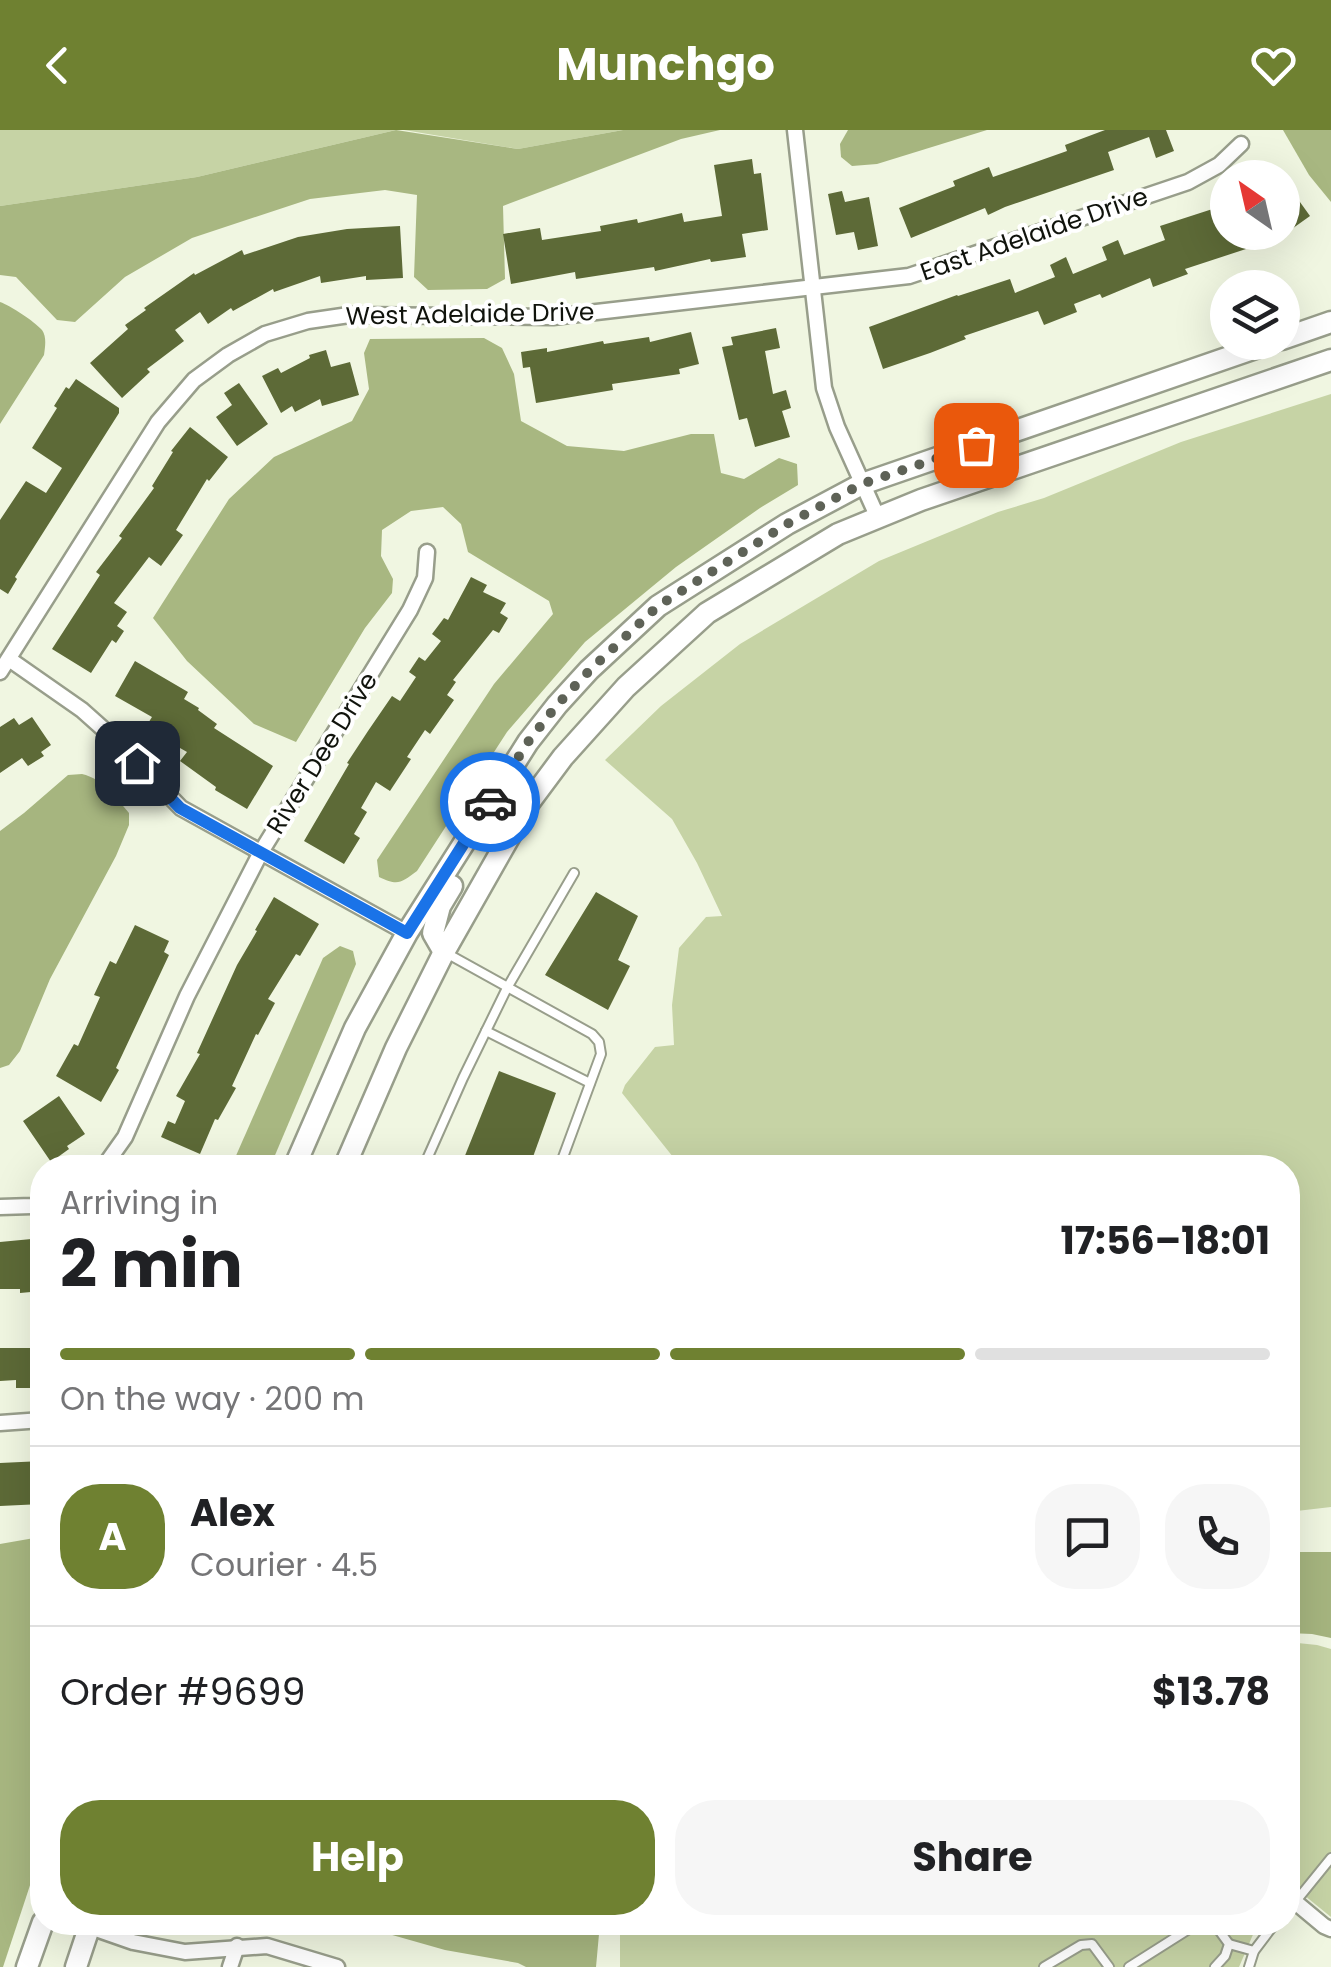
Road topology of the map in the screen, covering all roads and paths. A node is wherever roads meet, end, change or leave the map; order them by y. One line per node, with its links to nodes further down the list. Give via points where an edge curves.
1 (795, 130): 3 (street)
2 (1242, 144): 3 (street, East Adelaide Drive, via 1188,182 909,276)
3 (812, 288): 8 (street, via 824,388); 11 (street, West Adelaide Drive, via 552,317 349,315 265,334 194,380 158,422)
4 (1331, 322): 5 (main road)
5 (1300, 333)
6 (1221, 360): 8 (main road)
7 (1331, 360): 9 (main road)
8 (862, 484): 9 (street); 12 (main road, via 658,606)
9 (878, 518): 16 (main road, via 838,534 707,612 626,687 528,804)
10 (428, 552): 13 (street, River Dee Drive, via 410,610)
11 (5, 666): 13 (street, via 82,710 180,808)
12 (528, 742): 15 (main road); 16 (main road, via 535,755 440,906 434,934)
13 (261, 852): 15 (street); 20 (street, River Dee Drive)
14 (574, 873): 17 (lane)
15 (407, 933): 21 (main road, via 355,1028)
16 (444, 952): 17 (lane); 22 (main road)
17 (508, 988): 18 (lane); 19 (lane, via 599,1042)
18 (486, 1031): 19 (lane); 23 (lane)
19 (590, 1083): 24 (lane)
20 (112, 1155)
21 (300, 1155)
22 (350, 1155)
23 (429, 1155)
24 (564, 1155)
25 (30, 1206): 26 (street)
26 (0, 1208)
27 (30, 1421): 28 (street)
28 (0, 1423)
29 (1331, 1858): 30 (lane)
30 (1300, 1892)
31 (1300, 1910): 32 (street)
32 (1331, 1930)
33 (39, 1935): 42 (main road)
34 (87, 1935): 43 (main road)
35 (116, 1935): 40 (street, via 185,1952)
36 (1179, 1935): 48 (lane)
37 (1222, 1935): 39 (lane)
38 (1266, 1935): 41 (lane)
39 (1229, 1944): 41 (lane); 49 (lane)
40 (236, 1946): 44 (street); 45 (street, via 267,1946)
41 (1254, 1951): 50 (lane)
42 (28, 1967)
43 (76, 1967)
44 (230, 1967)
45 (337, 1967)
46 (1044, 1967): 47 (lane, via 1092,1944)
47 (1109, 1967)
48 (1129, 1967)
49 (1215, 1967)
50 (1249, 1967)

